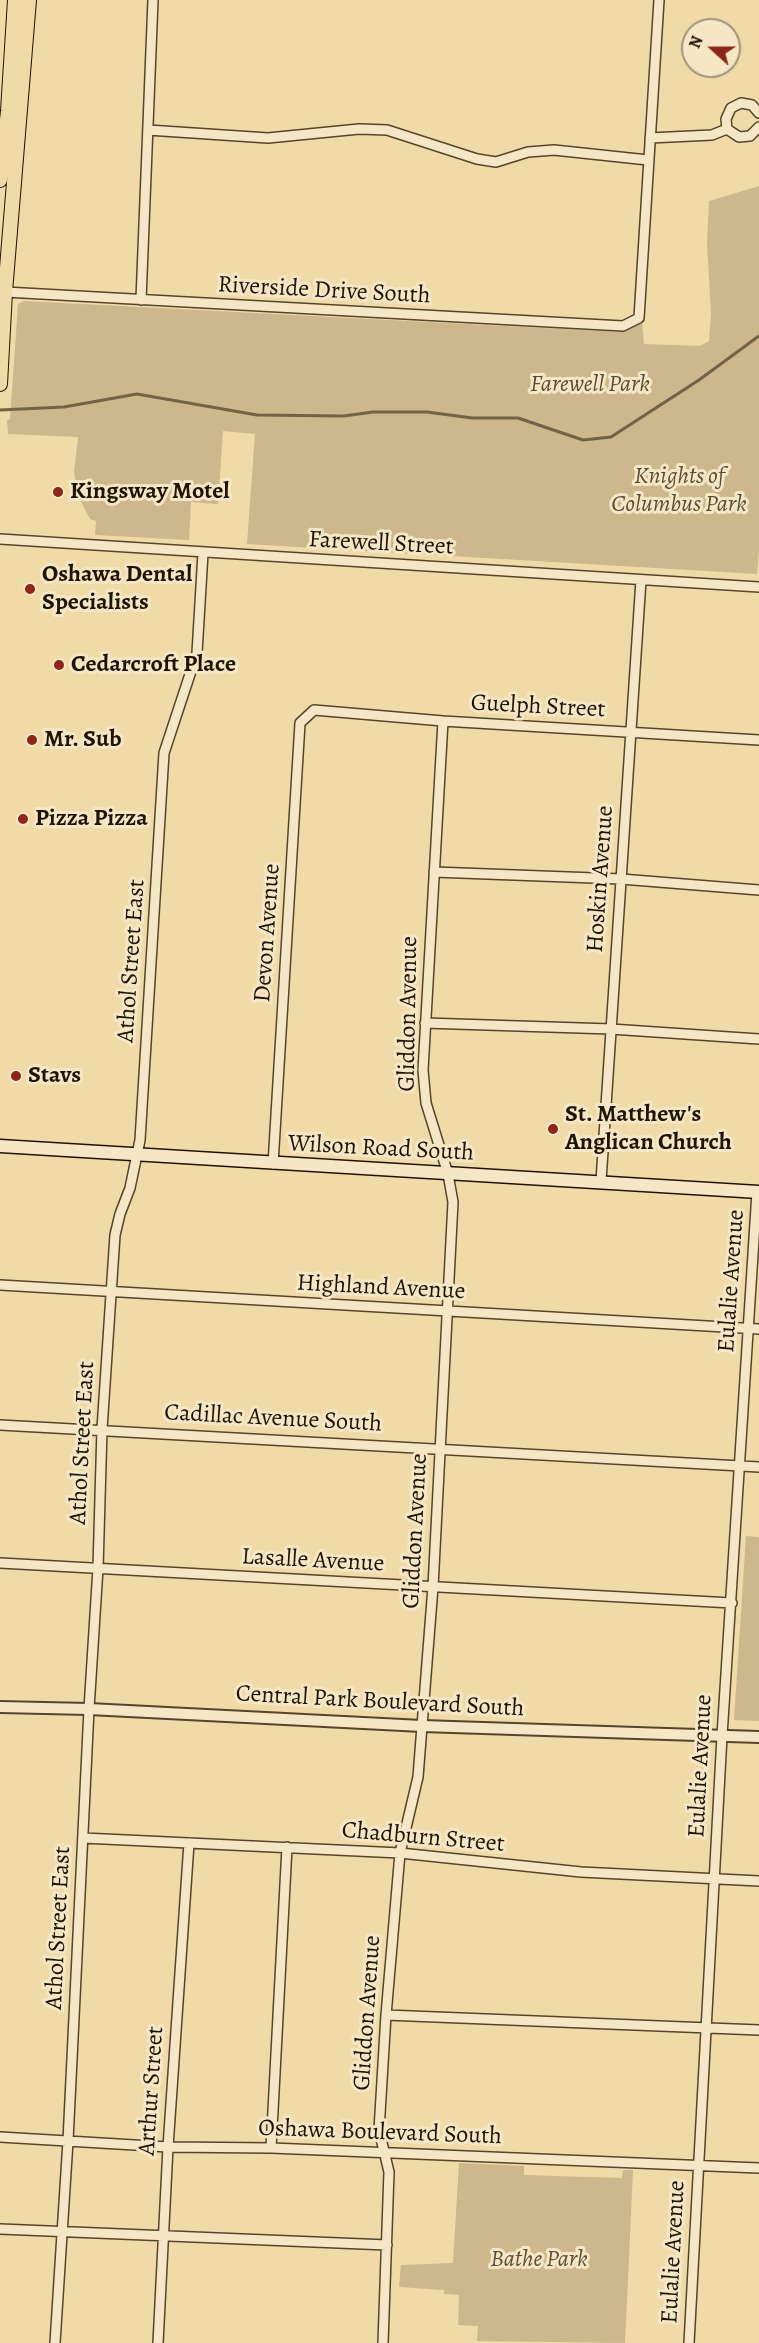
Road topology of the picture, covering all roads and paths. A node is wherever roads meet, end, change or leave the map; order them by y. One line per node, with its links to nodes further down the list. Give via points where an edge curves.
1 (15, 0): 11 (main road, via 8,122)
2 (28, 0): 12 (main road)
3 (153, 0): 8 (street)
4 (658, 0): 9 (street)
5 (759, 113): 7 (street, via 747,103 736,105 728,113)
6 (759, 127): 7 (street, via 745,137)
7 (727, 129): 9 (street, via 712,135)
8 (148, 130): 10 (street, via 268,138 387,130 496,162 528,152 554,150); 13 (street)
9 (650, 138): 10 (street)
10 (648, 160): 13 (street, Riverside Drive South, via 639,318 623,326)
11 (0, 180)
12 (4, 292): 13 (street, Riverside Drive South); 14 (main road)
13 (141, 300)
14 (0, 384)
15 (0, 539): 16 (street, Farewell Street)
16 (203, 553): 17 (street, Farewell Street); 30 (street, Athol Street East, via 196,653 164,753)
17 (641, 580): 18 (street, Farewell Street); 21 (street, Hoskin Avenue)
18 (759, 587)
19 (314, 710): 20 (street, Guelph Street); 31 (street, Devon Avenue, via 300,723)
20 (443, 721): 21 (street, Guelph Street); 23 (street, Gliddon Avenue)
21 (630, 732): 22 (street, Guelph Street); 24 (street, Hoskin Avenue)
22 (759, 740)
23 (434, 872): 24 (street); 26 (street, Gliddon Avenue)
24 (621, 879): 25 (street); 27 (street, Hoskin Avenue)
25 (759, 890)
26 (425, 1023): 27 (street); 32 (street, Gliddon Avenue, via 423,1088)
27 (611, 1029): 28 (street); 33 (street, Hoskin Avenue)
28 (759, 1040)
29 (0, 1146): 30 (main road, Wilson Road South)
30 (137, 1155): 31 (main road, Wilson Road South); 36 (street, Athol Street East, via 116,1229)
31 (273, 1164): 32 (main road, Wilson Road South)
32 (448, 1174): 33 (main road, Wilson Road South); 37 (street, Gliddon Avenue, via 453,1202)
33 (601, 1181): 34 (main road, Wilson Road South)
34 (758, 1192): 38 (street, Eulalie Avenue)
35 (0, 1285): 36 (street, Highland Avenue)
36 (111, 1291): 37 (street, Highland Avenue); 41 (street, Athol Street East)
37 (447, 1311): 38 (street, Highland Avenue); 42 (street, Gliddon Avenue)
38 (748, 1328): 39 (street, Highland Avenue); 43 (street, Eulalie Avenue)
39 (759, 1329)
40 (0, 1425): 41 (street, Cadillac Avenue South)
41 (102, 1429): 42 (street, Cadillac Avenue South); 46 (street, Athol Street East)
42 (441, 1449): 43 (street, Cadillac Avenue South); 47 (street, Gliddon Avenue)
43 (739, 1465): 44 (street, Cadillac Avenue South); 48 (street, Eulalie Avenue)
44 (759, 1467)
45 (0, 1563): 46 (street, Lasalle Avenue)
46 (98, 1568): 47 (street, Lasalle Avenue); 50 (street, Athol Street East)
47 (433, 1587): 48 (street, Lasalle Avenue); 51 (street, Gliddon Avenue)
48 (732, 1603): 52 (street, Eulalie Avenue)
49 (0, 1707): 50 (street, Central Park Boulevard South)
50 (89, 1709): 51 (street, Central Park Boulevard South); 54 (street, Athol Street East)
51 (422, 1726): 52 (street, Central Park Boulevard South); 57 (street, Gliddon Avenue, via 418,1777)
52 (722, 1736): 53 (street, Central Park Boulevard South); 58 (street, Eulalie Avenue)
53 (759, 1737)
54 (83, 1839): 55 (street, Chadburn Street); 64 (street, Athol Street East)
55 (189, 1843): 56 (street, Chadburn Street); 65 (street, Arthur Street)
56 (287, 1847): 57 (street, Chadburn Street); 66 (street)
57 (400, 1853): 58 (street, Chadburn Street, via 581,1872); 60 (street, Gliddon Avenue)
58 (714, 1879): 59 (street, Chadburn Street); 61 (street, Eulalie Avenue)
59 (759, 1881)
60 (386, 2015): 61 (street); 67 (street, Gliddon Avenue, via 379,2130)
61 (705, 2028): 62 (street); 68 (street, Eulalie Avenue)
62 (759, 2030)
63 (0, 2137): 64 (street, Oshawa Boulevard South)
64 (68, 2141): 65 (street, Oshawa Boulevard South); 71 (street, Athol Street East)
65 (168, 2147): 66 (street, Oshawa Boulevard South); 72 (street, Arthur Street)
66 (271, 2148): 67 (street, Oshawa Boulevard South)
67 (385, 2153): 68 (street, Oshawa Boulevard South); 73 (street, Gliddon Avenue, via 389,2172)
68 (698, 2164): 69 (street, Oshawa Boulevard South); 77 (street, Eulalie Avenue)
69 (759, 2168)
70 (0, 2229): 71 (street)
71 (61, 2231): 72 (street); 74 (street, Athol Street East)
72 (164, 2235): 73 (street); 75 (street, Arthur Street)
73 (387, 2245): 76 (street, Gliddon Avenue)
74 (55, 2343)
75 (158, 2343)
76 (383, 2343)
77 (689, 2343)

